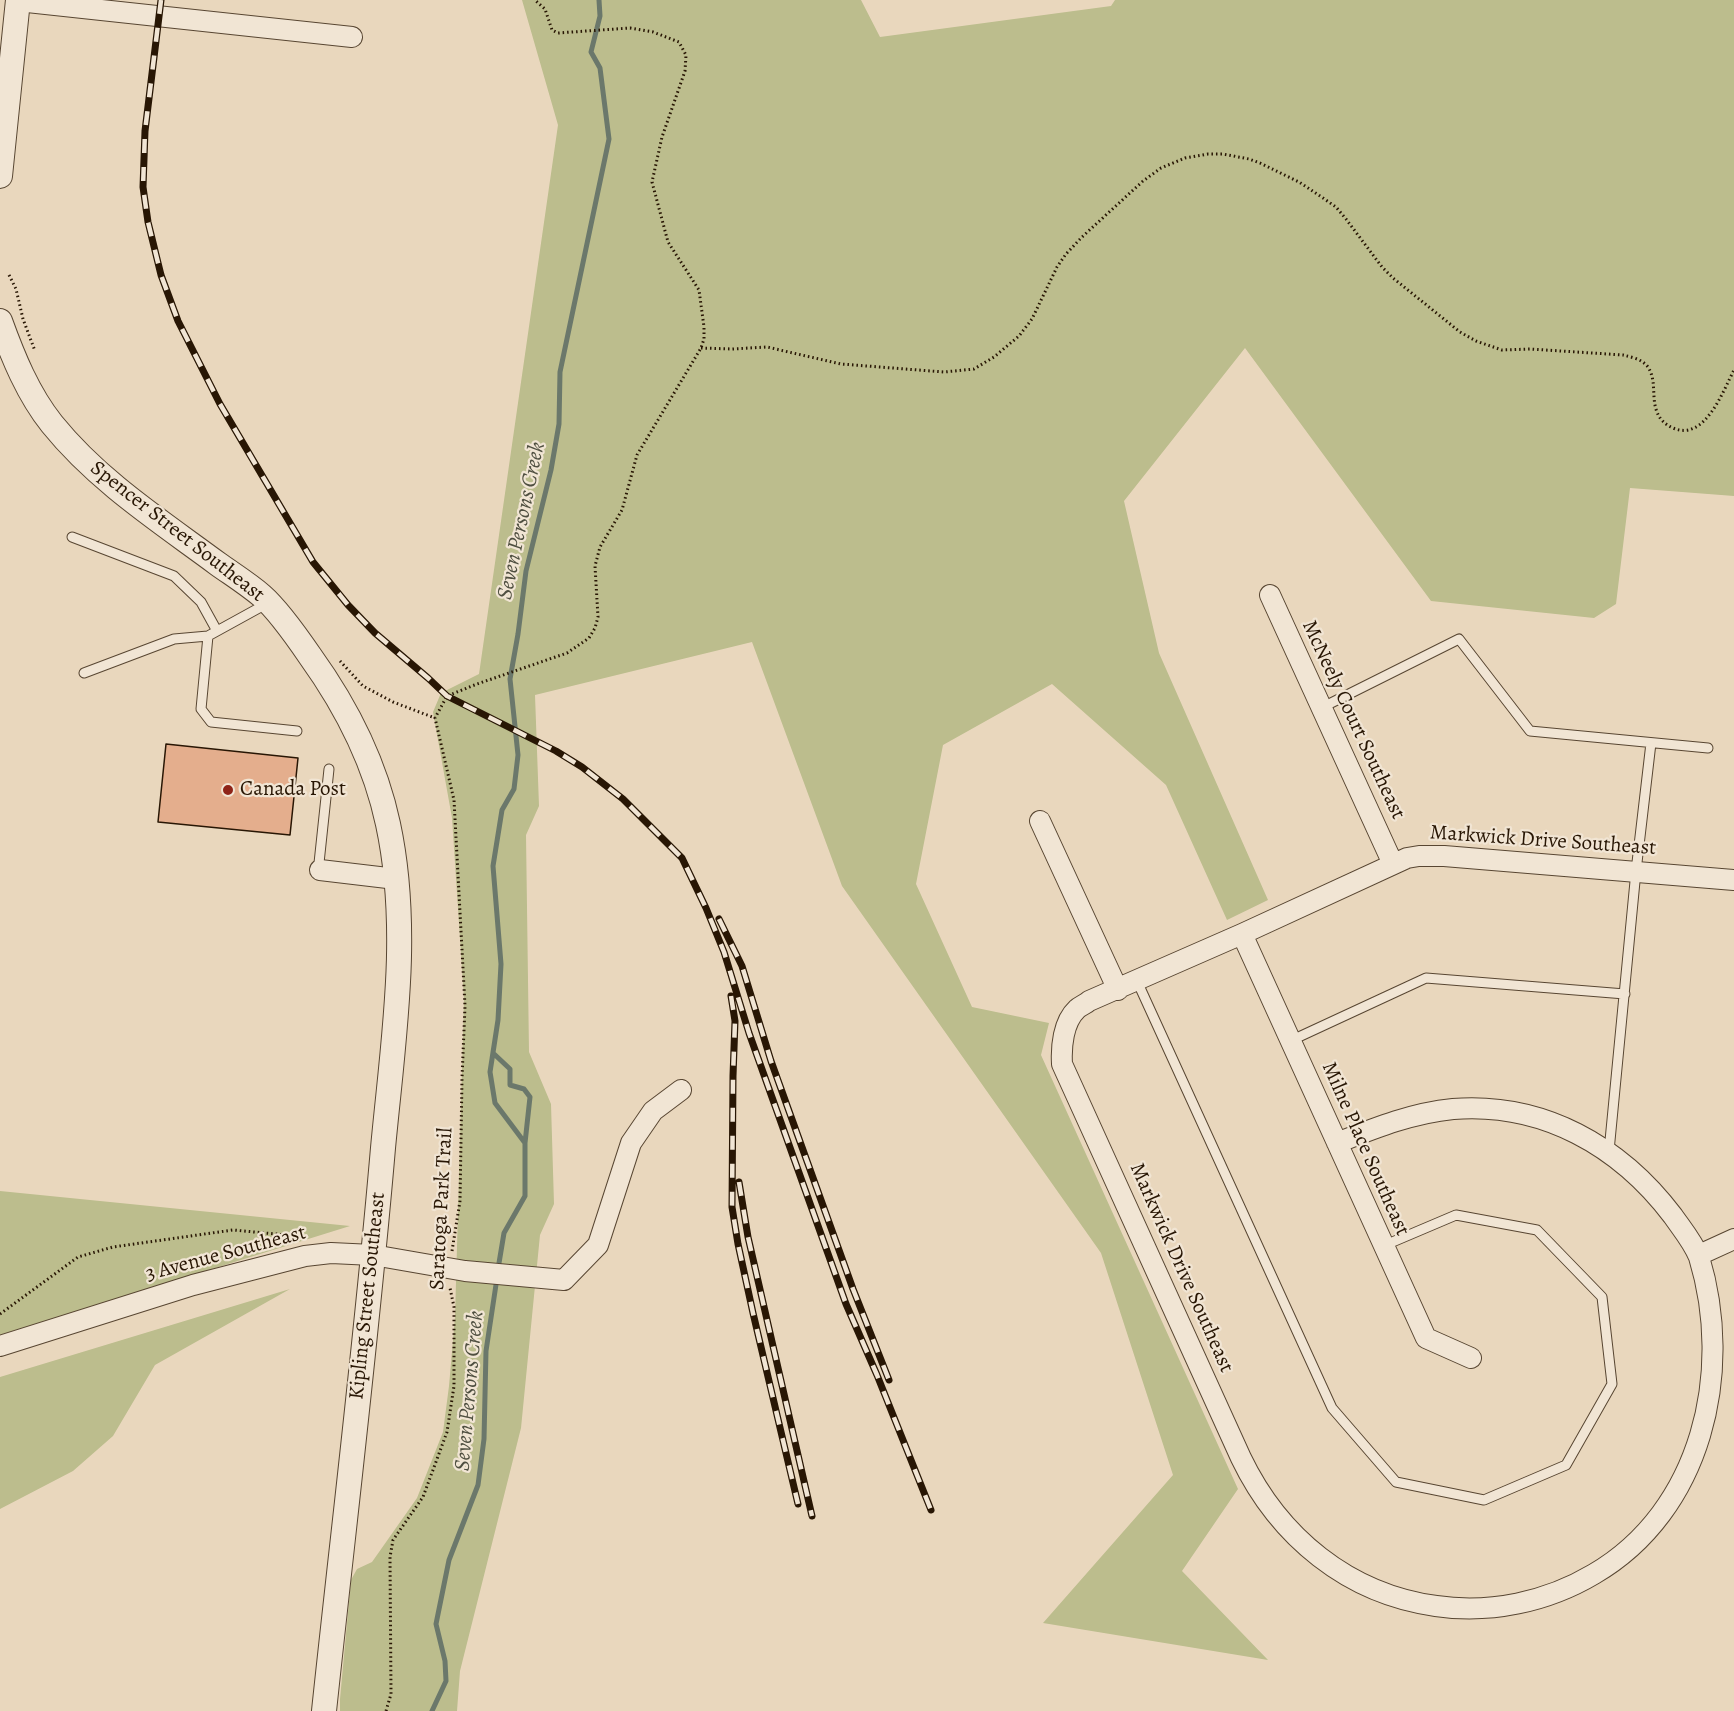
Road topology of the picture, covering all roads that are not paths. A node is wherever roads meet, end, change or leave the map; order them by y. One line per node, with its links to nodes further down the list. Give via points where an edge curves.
1 (18, 0): 2 (street); 3 (street)
2 (352, 37)
3 (0, 176)
4 (0, 321): 7 (street, Spencer Street Southeast, via 30,391 51,423 85,460)
5 (72, 537): 8 (lane, via 174,576 201,602)
6 (1270, 595): 10 (street, McNeely Court Southeast)
7 (268, 603): 8 (lane); 19 (street, Spencer Street Southeast, via 326,678 352,722 372,768 388,823)
8 (213, 633): 9 (lane, via 174,639); 11 (lane, via 201,709 211,722)
9 (84, 674)
10 (1321, 708): 12 (lane, via 1459,639 1530,731); 16 (street, McNeely Court Southeast)
11 (297, 731)
12 (1651, 743): 13 (lane); 18 (lane)
13 (1708, 748)
14 (329, 769): 17 (lane)
15 (1040, 821): 23 (street)
16 (1393, 864): 18 (street, Markwick Drive Southeast, via 1419,856 1444,856); 21 (street, Markwick Drive Southeast)
17 (320, 870): 19 (street)
18 (1636, 871): 20 (street, Markwick Drive Southeast); 24 (lane)
19 (396, 879): 31 (street, Kipling Street Southeast, via 399,972)
20 (1734, 879)
21 (1242, 934): 22 (street, Markwick Drive Southeast); 25 (street, Milne Place Southeast)
22 (1137, 981): 23 (street, Markwick Drive Southeast); 30 (lane, via 1332,1408 1396,1482 1484,1500 1566,1465 1612,1384 1602,1297 1537,1230 1456,1215)
23 (1118, 990): 32 (street, Markwick Drive Southeast, via 1077,1009 1063,1039 1062,1064 1252,1480 1269,1506 1303,1543 1358,1582 1417,1603 1473,1608 1510,1605 1545,1597 1580,1582 1614,1563 1644,1536 1683,1485 1698,1457 1718,1385 1716,1313)
24 (1625, 994): 25 (lane, via 1426,978); 28 (lane)
25 (1290, 1041): 27 (street, Milne Place Southeast)
26 (681, 1090): 31 (street, 3 Avenue Southeast, via 653,1111 631,1143 598,1245 564,1280 457,1270)
27 (1337, 1143): 28 (street, Markwick Drive Southeast, via 1424,1113 1475,1109 1522,1114 1549,1122); 30 (street, Milne Place Southeast)
28 (1609, 1151): 32 (street, Markwick Drive Southeast, via 1658,1197)
29 (1734, 1239): 32 (street)
30 (1383, 1246): 34 (street, Milne Place Southeast, via 1426,1338)
31 (373, 1255): 33 (street, 3 Avenue Southeast, via 305,1256 194,1285); 35 (street, Kipling Street Southeast)
32 (1699, 1255)
33 (0, 1346)
34 (1471, 1358)
35 (327, 1682): 36 (street, Kipling Street Southeast); 37 (street)
36 (324, 1711)
37 (329, 1711)

